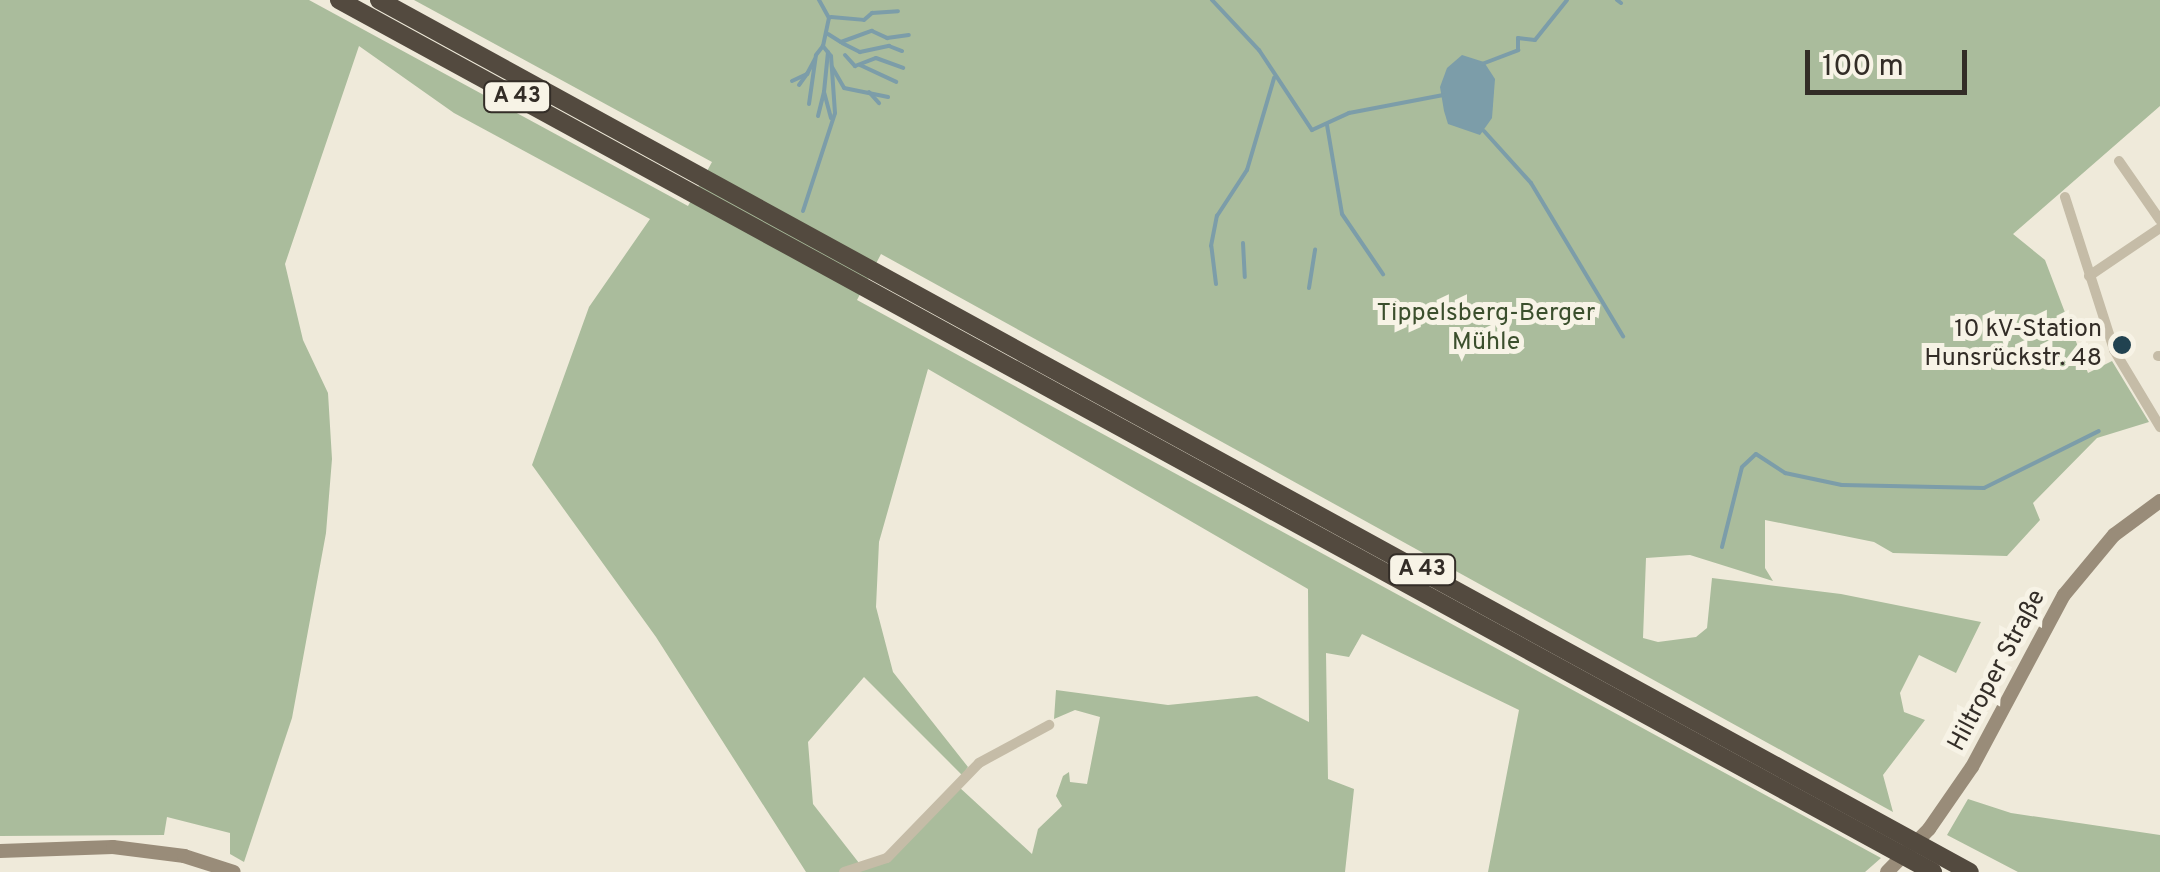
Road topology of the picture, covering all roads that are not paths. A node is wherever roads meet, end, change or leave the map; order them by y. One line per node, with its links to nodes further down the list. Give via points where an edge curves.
1 (339, 0): 4 (highway, A 43)
2 (380, 0): 4 (highway, A 43)
3 (2119, 160): 6 (street)
4 (699, 186): 9 (highway, A 43)
5 (2065, 197): 8 (street)
6 (2160, 220)
7 (2160, 228): 8 (street)
8 (2090, 276): 10 (street, via 2119,363)
9 (868, 278): 17 (highway, A 43); 18 (highway, A 43)
10 (2160, 427)
11 (2160, 501): 14 (street, Hiltroper Straße, via 2114,536 2064,595 1972,767 1929,829)
12 (1049, 726): 16 (street, via 979,764 887,858)
13 (0, 851): 15 (street, via 113,847 184,856)
14 (1889, 870)
15 (234, 872)
16 (844, 872)
17 (1933, 872)
18 (1970, 872)

